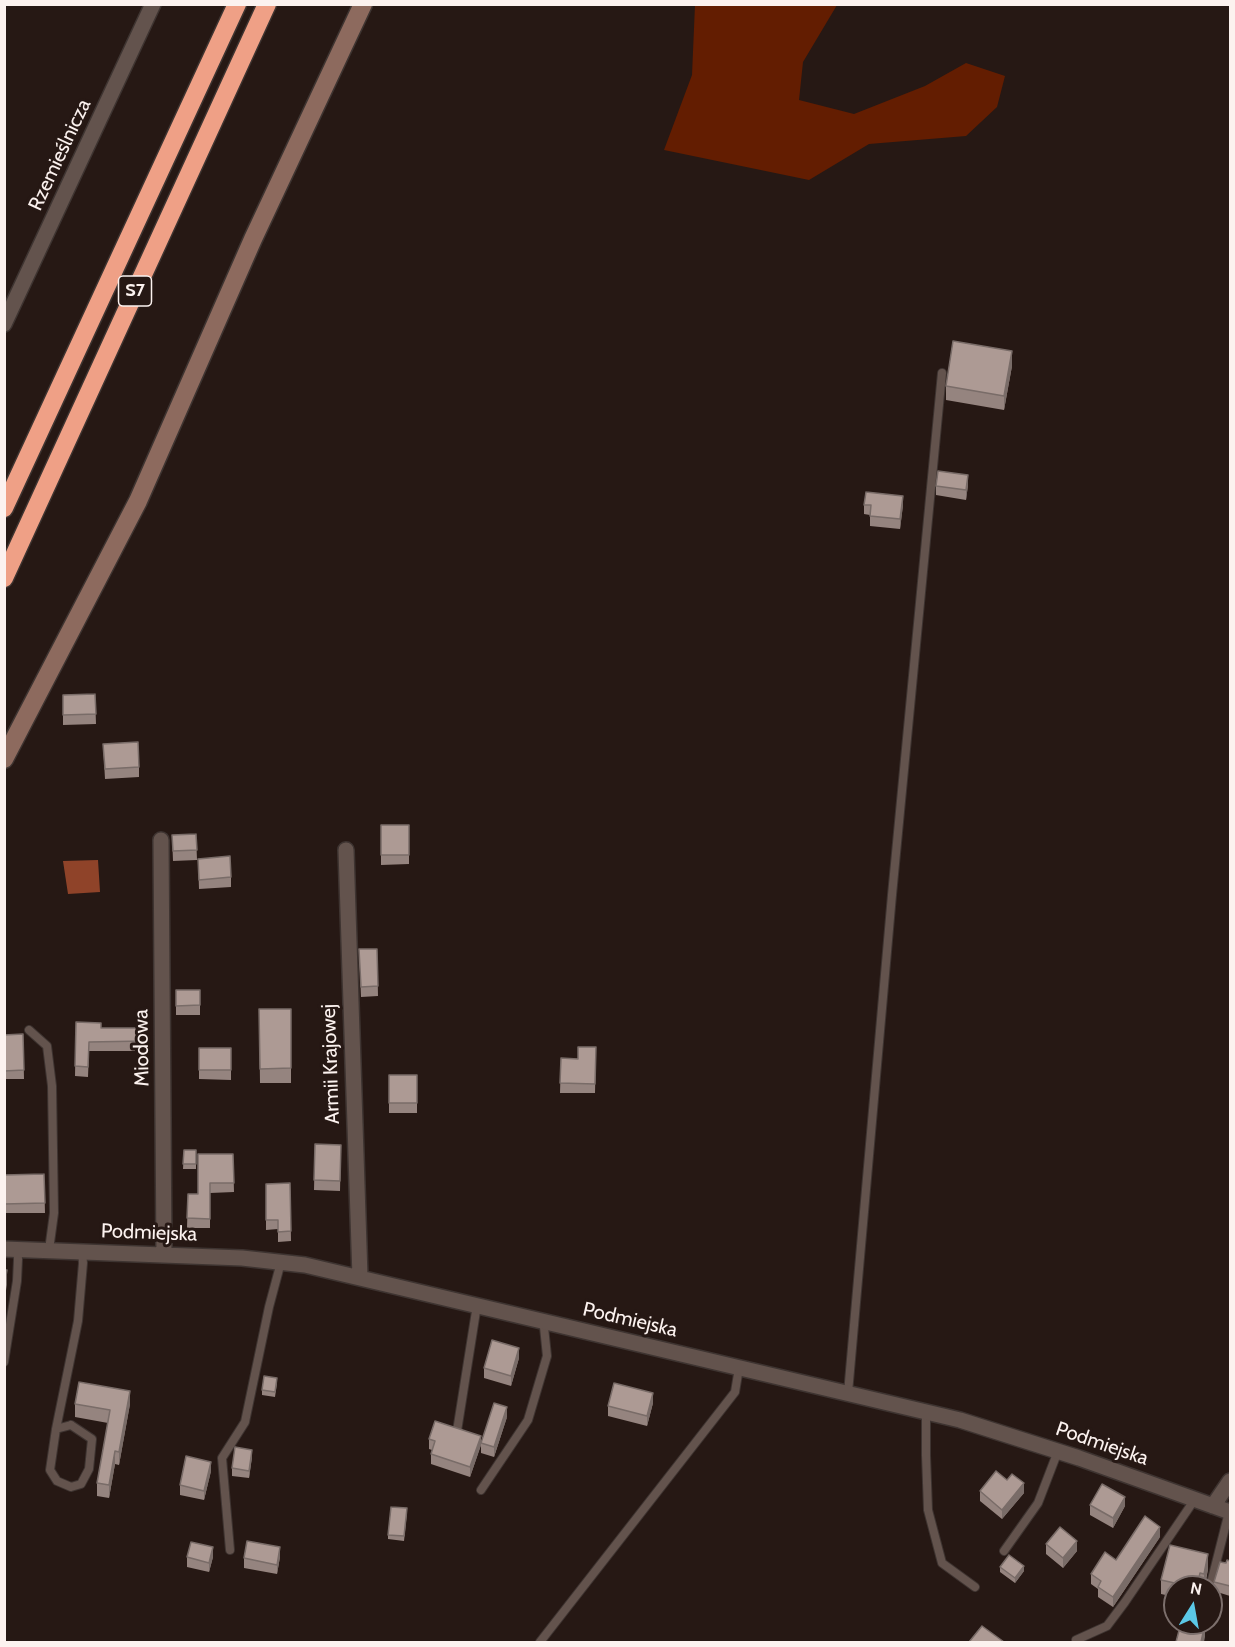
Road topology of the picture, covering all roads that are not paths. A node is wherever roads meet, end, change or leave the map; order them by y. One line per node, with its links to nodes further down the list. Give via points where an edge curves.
1 (153, 4): 5 (street, Rzemieślnicza)
2 (237, 4): 7 (highway, S7)
3 (267, 4): 10 (highway, S7)
4 (363, 4): 11 (street, via 253,239 138,501)
5 (4, 324)
6 (942, 373): 25 (lane)
7 (45, 418): 8 (highway); 9 (highway, S7)
8 (4, 480)
9 (4, 508)
10 (4, 578)
11 (4, 759)
12 (161, 840): 18 (street, Miodowa)
13 (346, 850): 20 (street, Armii Krajowej)
14 (29, 1030): 16 (lane, via 47,1046 52,1086 54,1213)
15 (11, 1249): 16 (street, Podmiejska); 23 (lane, via 18,1259 17,1281)
16 (49, 1250): 17 (street, Podmiejska)
17 (82, 1252): 18 (street, Podmiejska); 27 (lane, via 78,1321)
18 (164, 1255): 19 (street, Podmiejska)
19 (281, 1262): 20 (street, Podmiejska); 35 (lane, via 245,1422 222,1458)
20 (360, 1277): 21 (street, Podmiejska)
21 (477, 1305): 22 (street, Podmiejska); 28 (lane)
22 (546, 1322): 24 (street, Podmiejska); 31 (lane, via 547,1356 528,1420)
23 (4, 1362)
24 (739, 1368): 25 (street, Podmiejska); 40 (lane, via 735,1392)
25 (848, 1393): 26 (street, Podmiejska)
26 (926, 1412): 29 (street, Podmiejska); 38 (lane, via 928,1510 942,1563)
27 (56, 1429): 27 (lane, via 50,1470 57,1481 70,1488 81,1484 89,1469 92,1439 70,1425)
28 (457, 1431)
29 (1058, 1451): 32 (street, Podmiejska); 36 (lane, via 1038,1503)
30 (1230, 1481): 33 (street)
31 (482, 1490)
32 (1195, 1499): 33 (street, Podmiejska); 39 (lane, via 1107,1626)
33 (1213, 1506): 34 (street, Podmiejska)
34 (1230, 1512): 37 (lane)
35 (230, 1550)
36 (1004, 1551)
37 (1213, 1575)
38 (975, 1587)
39 (1076, 1640)
40 (540, 1642)

